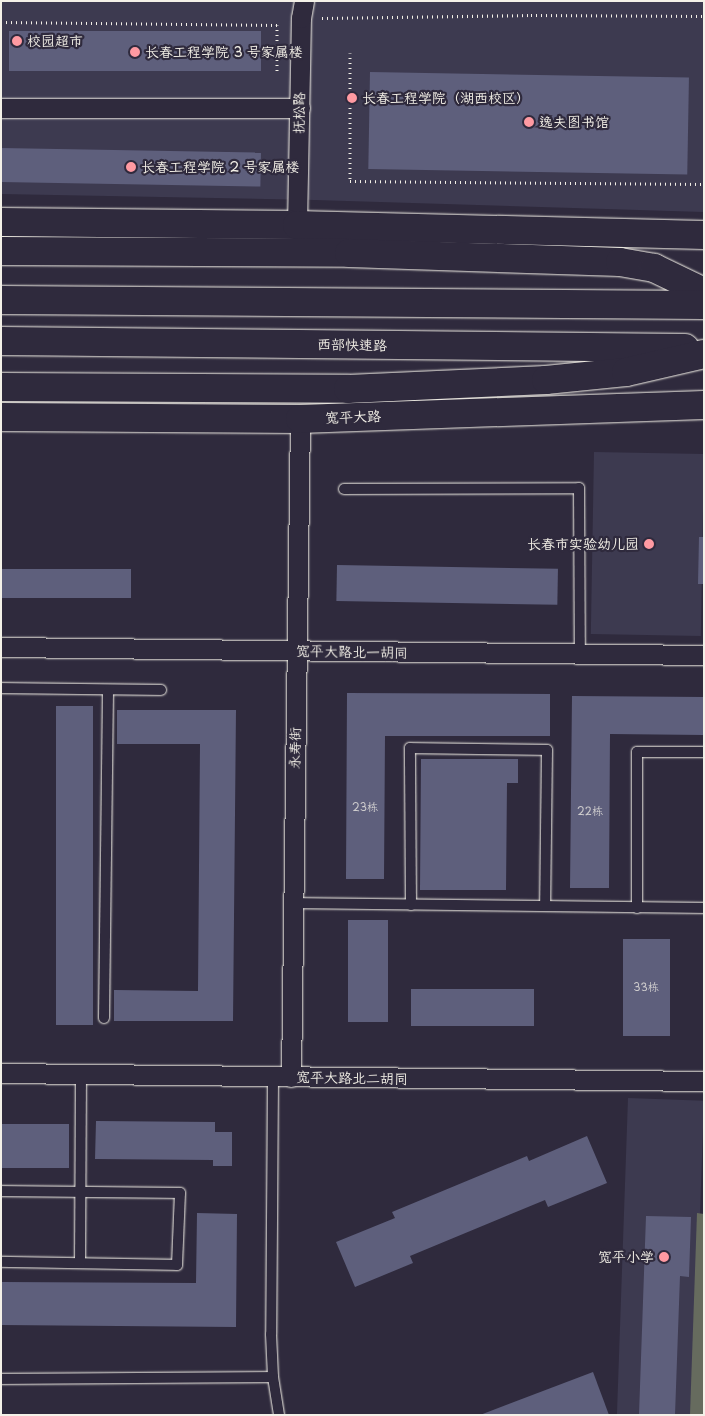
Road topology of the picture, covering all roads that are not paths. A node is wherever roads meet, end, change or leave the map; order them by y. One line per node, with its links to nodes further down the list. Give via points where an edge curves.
1 (302, 10): 3 (street, 抚松路)
2 (1, 108): 3 (street)
3 (300, 108): 5 (street, 抚松路)
4 (1, 222): 5 (main road)
5 (297, 225): 6 (main road)
6 (704, 235)
7 (1, 252): 8 (main road, via 349,253 620,262 654,268)
8 (704, 292)
9 (1, 300): 10 (main road)
10 (704, 304)
11 (1, 341): 12 (main road, 西部快速路)
12 (704, 348)
13 (704, 354): 14 (main road, via 626,372 546,380 348,389)
14 (1, 388)
15 (704, 405): 17 (main road, 宽平大路)
16 (1, 417): 17 (main road, 宽平大路)
17 (300, 419): 20 (street, 永寿街)
18 (344, 489): 21 (lane, via 579,488)
19 (1, 647): 20 (street, 宽平大路北一胡同)
20 (296, 651): 21 (street, 宽平大路北一胡同); 27 (street, 永寿街)
21 (580, 654): 22 (street, 宽平大路北一胡同)
22 (704, 655)
23 (1, 688): 24 (lane)
24 (108, 690): 25 (lane); 32 (lane)
25 (161, 690)
26 (704, 752): 30 (lane, via 637,752)
27 (293, 903): 28 (lane); 35 (street, 永寿街)
28 (410, 905): 29 (lane); 29 (lane, via 410,748 547,750)
29 (545, 906): 30 (lane)
30 (637, 908): 31 (lane)
31 (704, 908)
32 (104, 1018)
33 (1, 1073): 34 (street, 宽平大路北二胡同)
34 (81, 1074): 35 (street, 宽平大路北二胡同); 38 (lane)
35 (282, 1078): 36 (street, 宽平大路北二胡同); 41 (lane)
36 (704, 1081)
37 (1, 1191): 38 (lane)
38 (80, 1192): 40 (lane); 40 (lane, via 180,1192 177,1265)
39 (1, 1262): 40 (lane)
40 (80, 1263)
41 (273, 1377): 42 (lane); 43 (lane)
42 (1, 1379)
43 (279, 1415)

